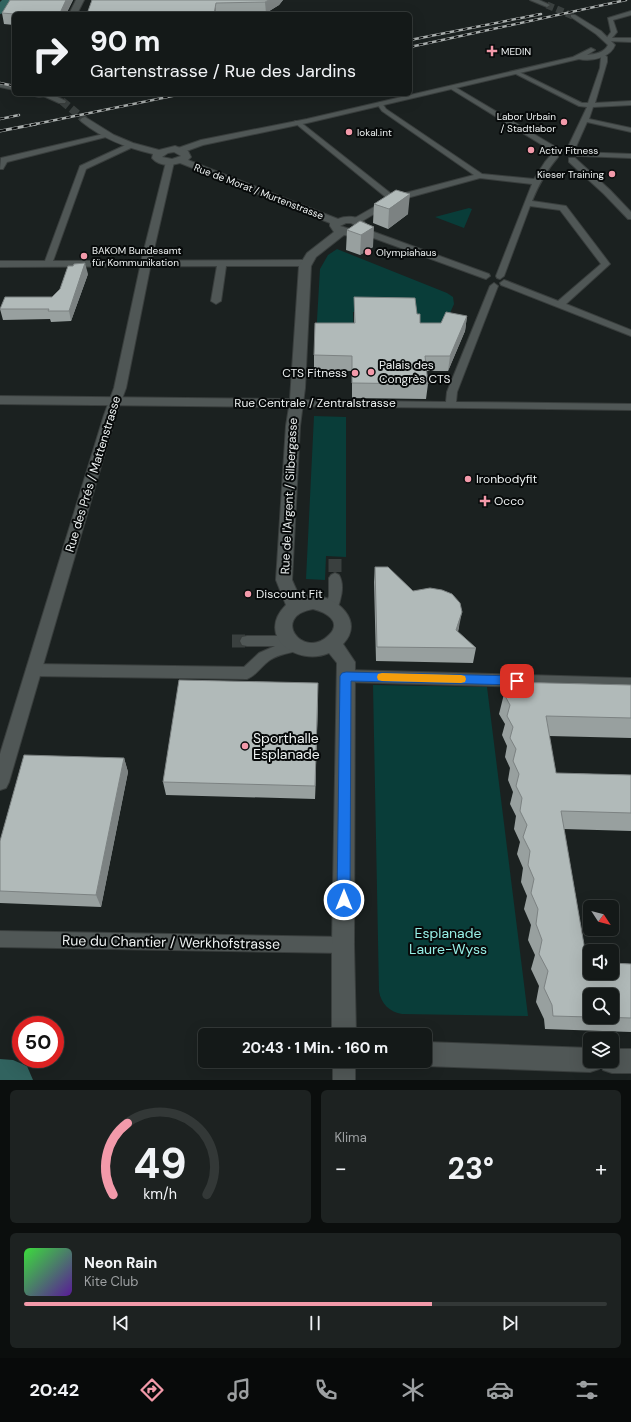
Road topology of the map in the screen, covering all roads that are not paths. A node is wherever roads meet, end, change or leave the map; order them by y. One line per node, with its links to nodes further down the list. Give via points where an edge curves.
1 (80, 0): 4 (main road)
2 (534, 0): 3 (street)
3 (547, 5)
4 (74, 12)
5 (631, 13): 8 (street, via 610,19 614,32)
6 (573, 16): 7 (street)
7 (596, 32): 8 (street); 11 (street)
8 (608, 40): 9 (street); 10 (street); 12 (street, via 612,47)
9 (631, 40)
10 (598, 41)
11 (591, 50): 12 (street); 13 (street)
12 (601, 54): 13 (street); 22 (street, via 604,57 604,64)
13 (575, 59): 14 (street)
14 (517, 73): 17 (street); 22 (street, via 578,104)
15 (0, 85): 16 (street)
16 (12, 88)
17 (453, 88): 21 (street); 33 (street)
18 (49, 96): 19 (main road)
19 (60, 98)
20 (631, 103): 22 (street)
21 (380, 104): 25 (street); 36 (street, via 384,110)
22 (591, 106): 24 (street)
23 (85, 120): 27 (main road)
24 (586, 120): 26 (street); 29 (street)
25 (297, 122): 34 (street, via 201,143); 38 (street)
26 (631, 130)
27 (108, 135): 28 (main road); 35 (street, via 4,160)
28 (130, 145): 30 (main road); 46 (street, via 83,168)
29 (571, 149): 31 (street); 33 (street)
30 (159, 153): 34 (main road, via 169,150); 34 (main road, via 159,159)
31 (580, 154): 32 (street); 33 (street, via 579,158)
32 (631, 156)
33 (561, 157): 37 (street, via 548,161); 40 (street, via 607,192)
34 (177, 158): 42 (main road, Rue de Morat / Murtenstrasse); 47 (street, Rue des Prés / Mattenstrasse)
35 (0, 168)
36 (480, 176): 37 (street); 38 (street)
37 (537, 182): 39 (street)
38 (393, 199): 41 (street)
39 (528, 202): 49 (street); 52 (street, via 563,208 606,264)
40 (631, 217)
41 (358, 225): 42 (main road, via 344,220); 48 (street)
42 (339, 227): 44 (main road)
43 (222, 263): 44 (street); 47 (street); 51 (street)
44 (306, 263): 56 (main road, Rue de l'Argent / Silbergasse)
45 (0, 264): 46 (street)
46 (48, 264): 47 (street)
47 (146, 264): 55 (street, Rue des Prés / Mattenstrasse)
48 (486, 276): 49 (street, via 491,275); 50 (street, via 486,283)
49 (502, 280): 50 (street); 52 (street)
50 (494, 286): 57 (street, via 452,392)
51 (216, 302)
52 (559, 305): 53 (street)
53 (628, 335)
54 (0, 400): 55 (main road, Rue Centrale / Zentralstrasse)
55 (116, 401): 56 (main road, Rue Centrale / Zentralstrasse); 65 (street, Rue des Prés / Mattenstrasse)
56 (296, 403): 57 (street, Rue Centrale / Zentralstrasse); 60 (main road, Rue de l'Argent / Silbergasse, via 292,426 284,580)
57 (450, 404): 58 (street, Rue Centrale / Zentralstrasse)
58 (631, 407)
59 (335, 578): 61 (street, via 335,596)
60 (295, 607): 61 (main road, via 313,602); 63 (main road, via 284,619 283,627)
61 (331, 607): 64 (main road, via 343,622 343,631)
62 (247, 641): 63 (street)
63 (293, 644): 64 (main road, via 314,650); 65 (street, via 270,652 248,673)
64 (332, 645): 66 (main road, via 346,662)
65 (33, 670): 68 (street, Rue des Prés / Mattenstrasse)
66 (346, 676): 67 (street); 70 (main road)
67 (631, 684)
68 (0, 782)
69 (0, 939): 70 (street, Rue du Chantier / Werkhofstrasse)
70 (343, 945): 71 (main road)
71 (344, 1028)
72 (432, 1054): 73 (main road)
73 (583, 1060)
74 (619, 1061): 75 (main road)
75 (631, 1061)
76 (344, 1068): 77 (street)
77 (344, 1080)

